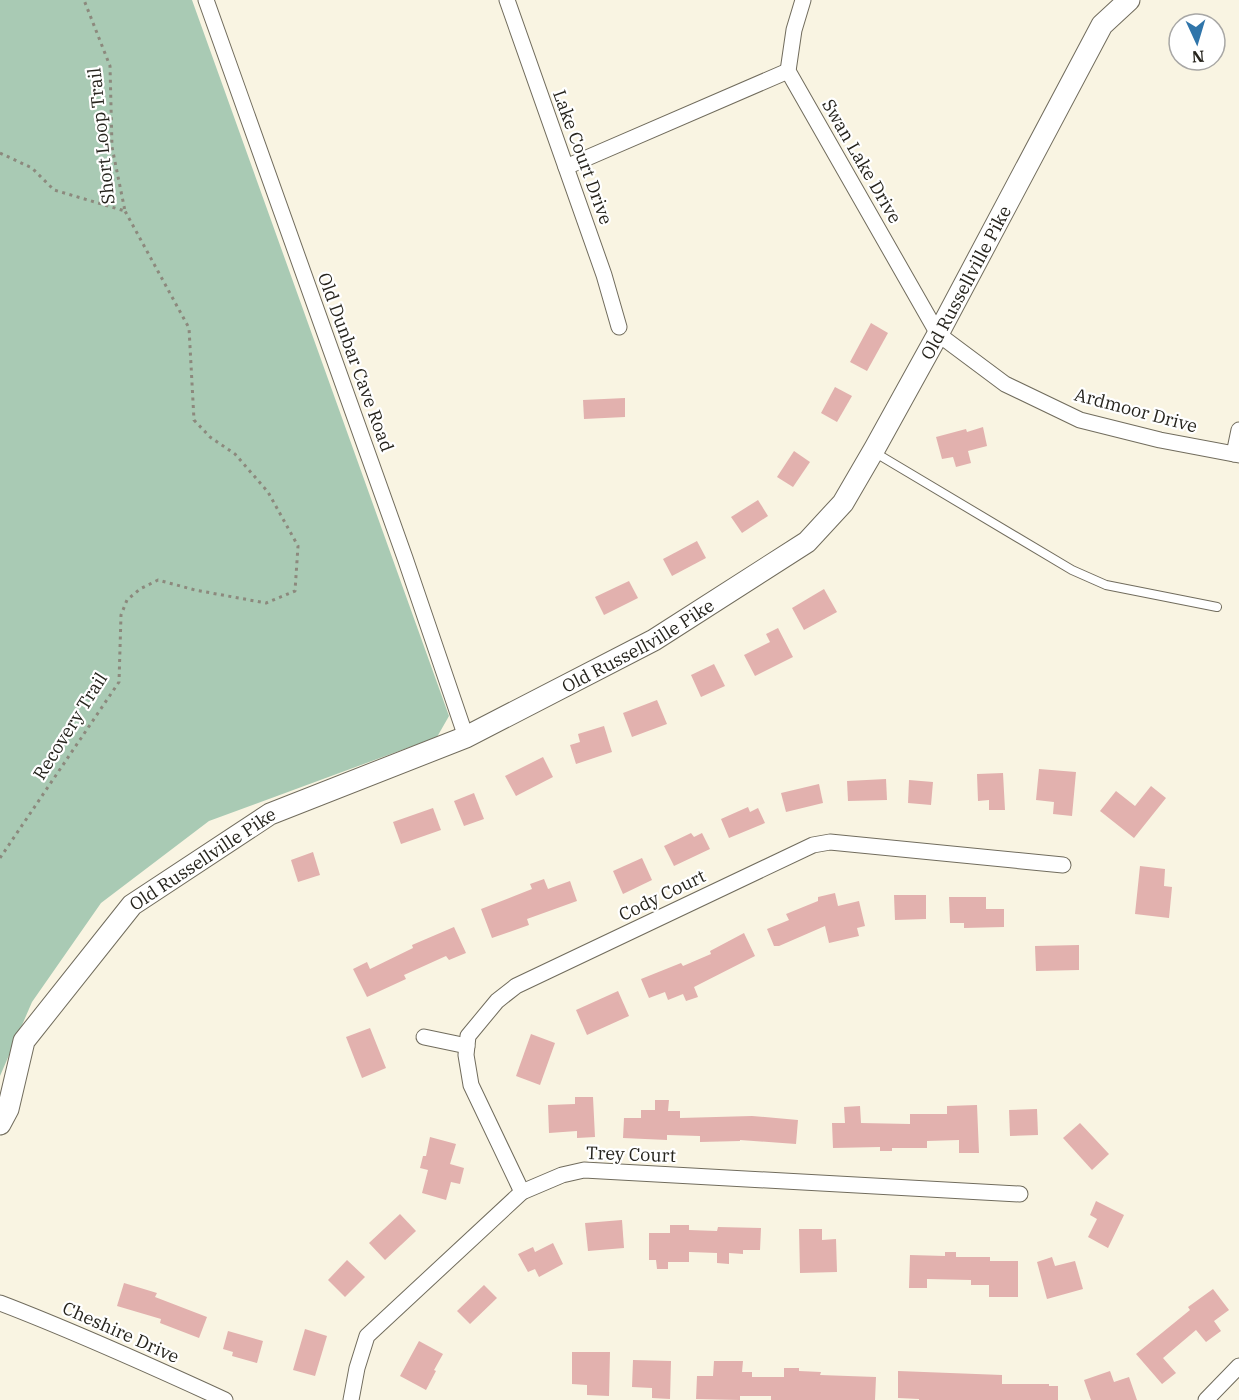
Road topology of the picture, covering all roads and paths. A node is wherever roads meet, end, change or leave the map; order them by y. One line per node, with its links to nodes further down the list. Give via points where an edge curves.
1 (84, 0): 9 (path, Short Loop Trail, via 110,66 112,147)
2 (206, 0): 16 (street, Old Dunbar Cave Road)
3 (507, 0): 8 (street, Lake Court Drive)
4 (803, 0): 6 (street)
5 (1129, 0): 11 (street, Old Russellville Pike, via 1102,25)
6 (788, 72): 8 (street); 11 (street, Swan Lake Drive)
7 (0, 153): 9 (path, Short Loop Trail, via 32,168 54,189)
8 (566, 167): 10 (street, Lake Court Drive)
9 (125, 211): 17 (path, Recovery Trail, via 189,328 194,420 235,454 268,492 298,546 295,591 266,603 158,580 127,600 120,615 119,682)
10 (619, 327)
11 (938, 334): 13 (street, Old Russellville Pike); 14 (street, Ardmoor Drive, via 1005,384 1080,420)
12 (1239, 430): 14 (street)
13 (873, 451): 15 (lane, via 1072,570 1106,585); 16 (street, Old Russellville Pike, via 843,503 807,542 654,640)
14 (1236, 454)
15 (1217, 607)
16 (466, 737): 21 (street, Old Russellville Pike, via 270,814 132,905 24,1041 8,1109)
17 (0, 858)
18 (1063, 865): 20 (street, Cody Court, via 830,842 813,845 516,986 497,1001 468,1036)
19 (424, 1037): 20 (street)
20 (467, 1046): 22 (street, via 471,1085)
21 (0, 1124)
22 (522, 1191): 23 (street, Trey Court, via 584,1170); 27 (street, Trey Court, via 367,1336)
23 (1020, 1194)
24 (0, 1303): 26 (street, Cheshire Drive)
25 (1239, 1366): 28 (street)
26 (225, 1400)
27 (351, 1400)
28 (1206, 1400)

